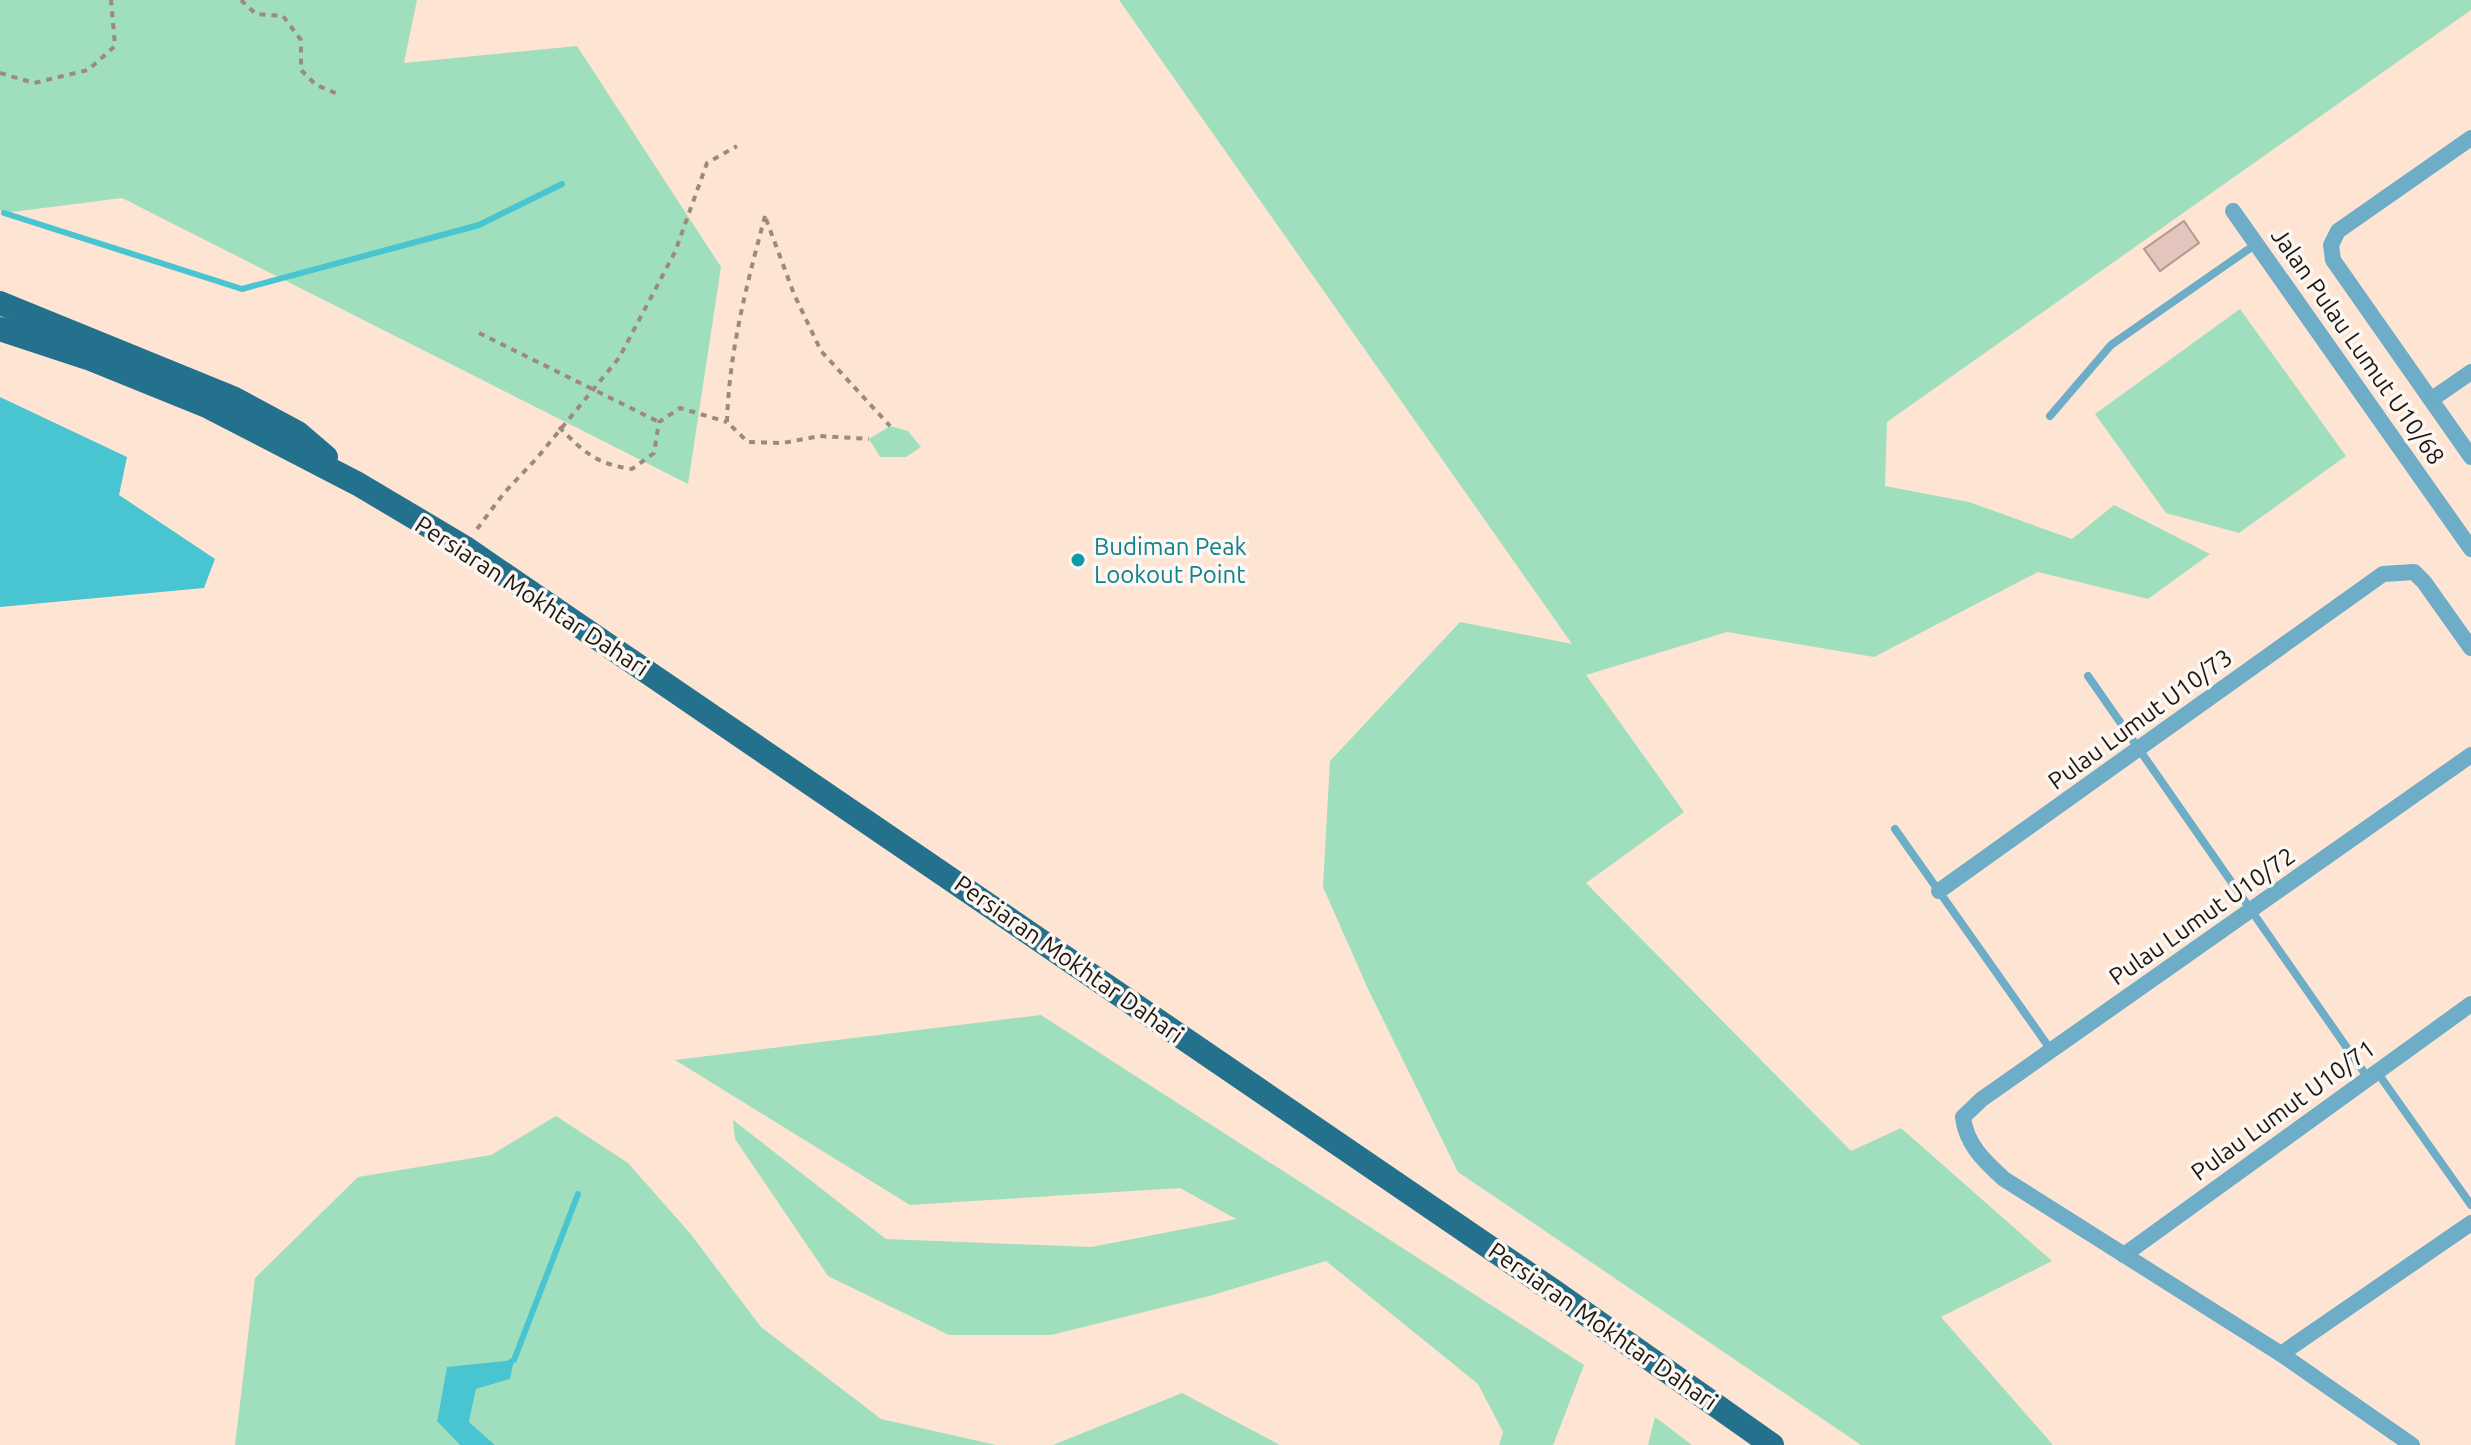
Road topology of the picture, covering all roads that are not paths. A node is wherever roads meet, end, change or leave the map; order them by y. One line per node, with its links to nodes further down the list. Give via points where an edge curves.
1 (2471, 138): 7 (street, via 2338,231 2331,245 2333,260)
2 (2233, 211): 3 (street, Jalan Pulau Lumut U10/68)
3 (2256, 244): 8 (lane, via 2111,345); 11 (street, Jalan Pulau Lumut U10/68)
4 (0, 303): 10 (main road, Persiaran Mokhtar Dahari, via 233,398 298,433)
5 (0, 329): 10 (main road, Persiaran Mokhtar Dahari, via 209,407)
6 (2471, 372): 7 (street)
7 (2432, 399): 9 (street)
8 (2050, 416)
9 (2471, 457)
10 (358, 484): 26 (main road, Persiaran Mokhtar Dahari, via 464,547)
11 (2471, 549)
12 (2471, 648): 14 (street, Pulau Lumut U10/73, via 2414,572 2383,574)
13 (2088, 676): 14 (lane)
14 (2139, 750): 17 (street, Pulau Lumut U10/73); 18 (lane)
15 (2471, 755): 18 (street, Pulau Lumut U10/72)
16 (1895, 829): 17 (lane)
17 (1939, 891): 20 (lane)
18 (2251, 911): 20 (street, Pulau Lumut U10/72); 21 (lane)
19 (2471, 1004): 21 (street, Pulau Lumut U10/71)
20 (2051, 1051): 24 (street, Pulau Lumut U10/72, via 1963,1117 1969,1142 2004,1179)
21 (2372, 1075): 22 (lane); 24 (street, Pulau Lumut U10/71)
22 (2471, 1205)
23 (2471, 1223): 25 (street)
24 (2124, 1255): 25 (street)
25 (2281, 1354): 27 (street)
26 (1772, 1445)
27 (2412, 1445)

